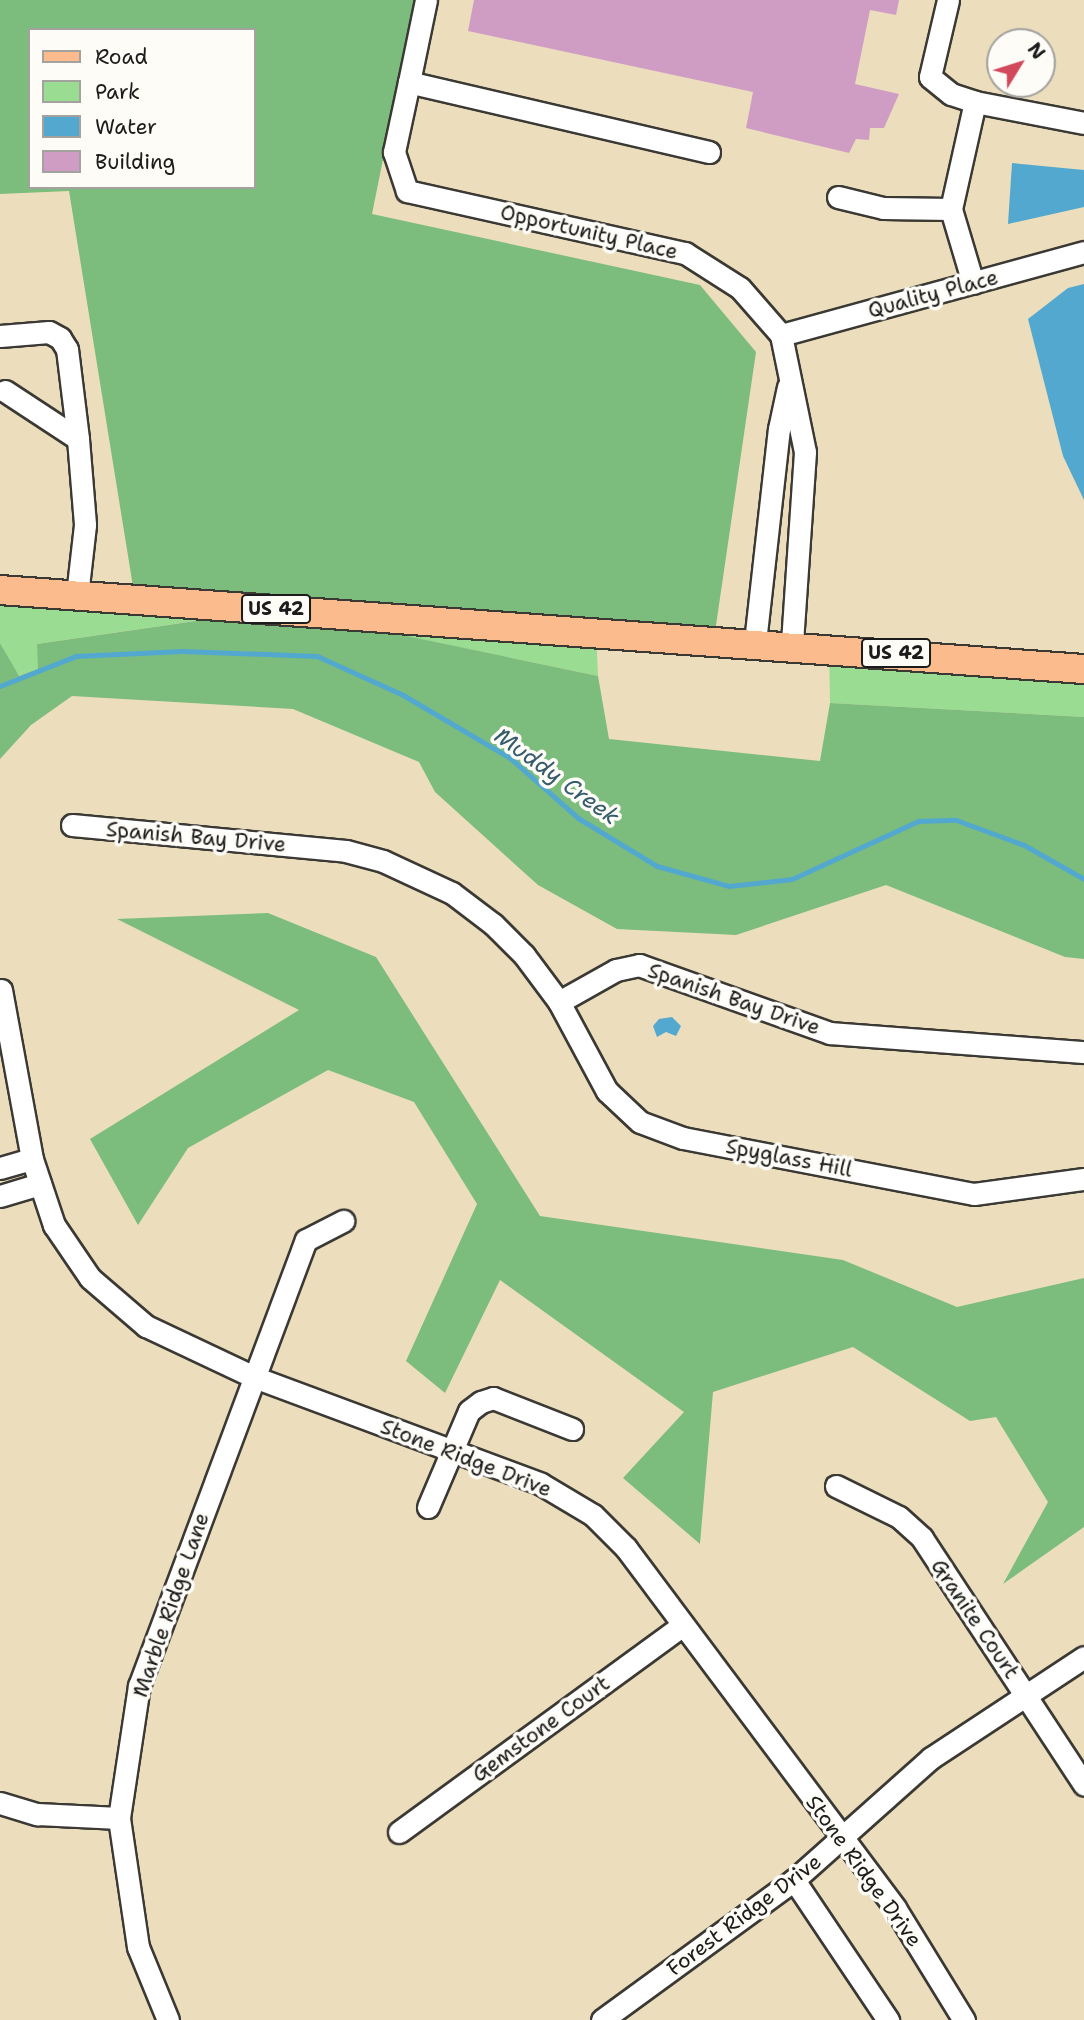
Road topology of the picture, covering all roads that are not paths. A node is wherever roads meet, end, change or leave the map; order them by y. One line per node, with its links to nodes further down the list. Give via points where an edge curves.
1 (426, 0): 3 (street)
2 (948, 0): 4 (street, via 930,77 951,94)
3 (409, 82): 6 (street); 11 (street, Opportunity Place, via 394,152 407,191 685,253 740,288)
4 (975, 102): 5 (street); 8 (street)
5 (1084, 123)
6 (709, 152)
7 (838, 197): 8 (street, via 883,208)
8 (951, 209): 10 (street)
9 (1084, 251): 10 (street, Quality Place)
10 (974, 283): 11 (street, Quality Place)
11 (781, 335): 13 (street, Opportunity Place)
12 (0, 336): 15 (street, via 49,332 60,338 67,349)
13 (790, 378): 18 (street, Opportunity Place, via 779,429); 19 (street, Opportunity Place, via 805,452)
14 (5, 391): 15 (street)
15 (78, 439): 17 (street, via 85,525)
16 (0, 590): 17 (main road, US 42)
17 (77, 595): 18 (main road, US 42)
18 (755, 642): 19 (main road, US 42)
19 (792, 645): 20 (main road, US 42)
20 (1084, 669)
21 (72, 825): 23 (street, Spanish Bay Drive, via 346,851 383,861 452,892 493,924 524,955)
22 (1, 990): 25 (street, Stone Ridge Drive)
23 (559, 1002): 24 (street, Spanish Bay Drive, via 616,970 639,965 831,1032); 27 (street, Spyglass Hill, via 607,1091 640,1122 683,1138 974,1194)
24 (1084, 1052)
25 (32, 1159): 26 (street); 28 (street, Stone Ridge Drive)
26 (0, 1168)
27 (1084, 1179)
28 (40, 1184): 29 (street); 31 (street, Stone Ridge Drive, via 54,1224 90,1278 145,1326)
29 (0, 1196)
30 (343, 1221): 31 (street, Marble Ridge Lane, via 306,1240)
31 (254, 1377): 33 (street, Stone Ridge Drive); 41 (street, Marble Ridge Lane, via 139,1686)
32 (572, 1429): 33 (street, via 493,1398 469,1412)
33 (450, 1450): 35 (street); 36 (street, Stone Ridge Drive, via 541,1484 593,1515 626,1548)
34 (836, 1486): 38 (street, Granite Court, via 899,1517 922,1538)
35 (428, 1507)
36 (683, 1625): 42 (street, Gemstone Court); 43 (street, Stone Ridge Drive)
37 (1084, 1657): 38 (street, Forest Ridge Drive)
38 (1026, 1696): 39 (street, Granite Court); 43 (street, Forest Ridge Drive, via 931,1758)
39 (1084, 1785)
40 (0, 1803): 41 (street, via 37,1814)
41 (118, 1818): 45 (street, Marble Ridge Lane, via 138,1947)
42 (399, 1832)
43 (843, 1839): 44 (street, Forest Ridge Drive); 48 (street, Stone Ridge Drive, via 895,1909)
44 (794, 1881): 46 (street, Forest Ridge Drive); 47 (street)
45 (168, 2020)
46 (603, 2020)
47 (888, 2020)
48 (964, 2020)

